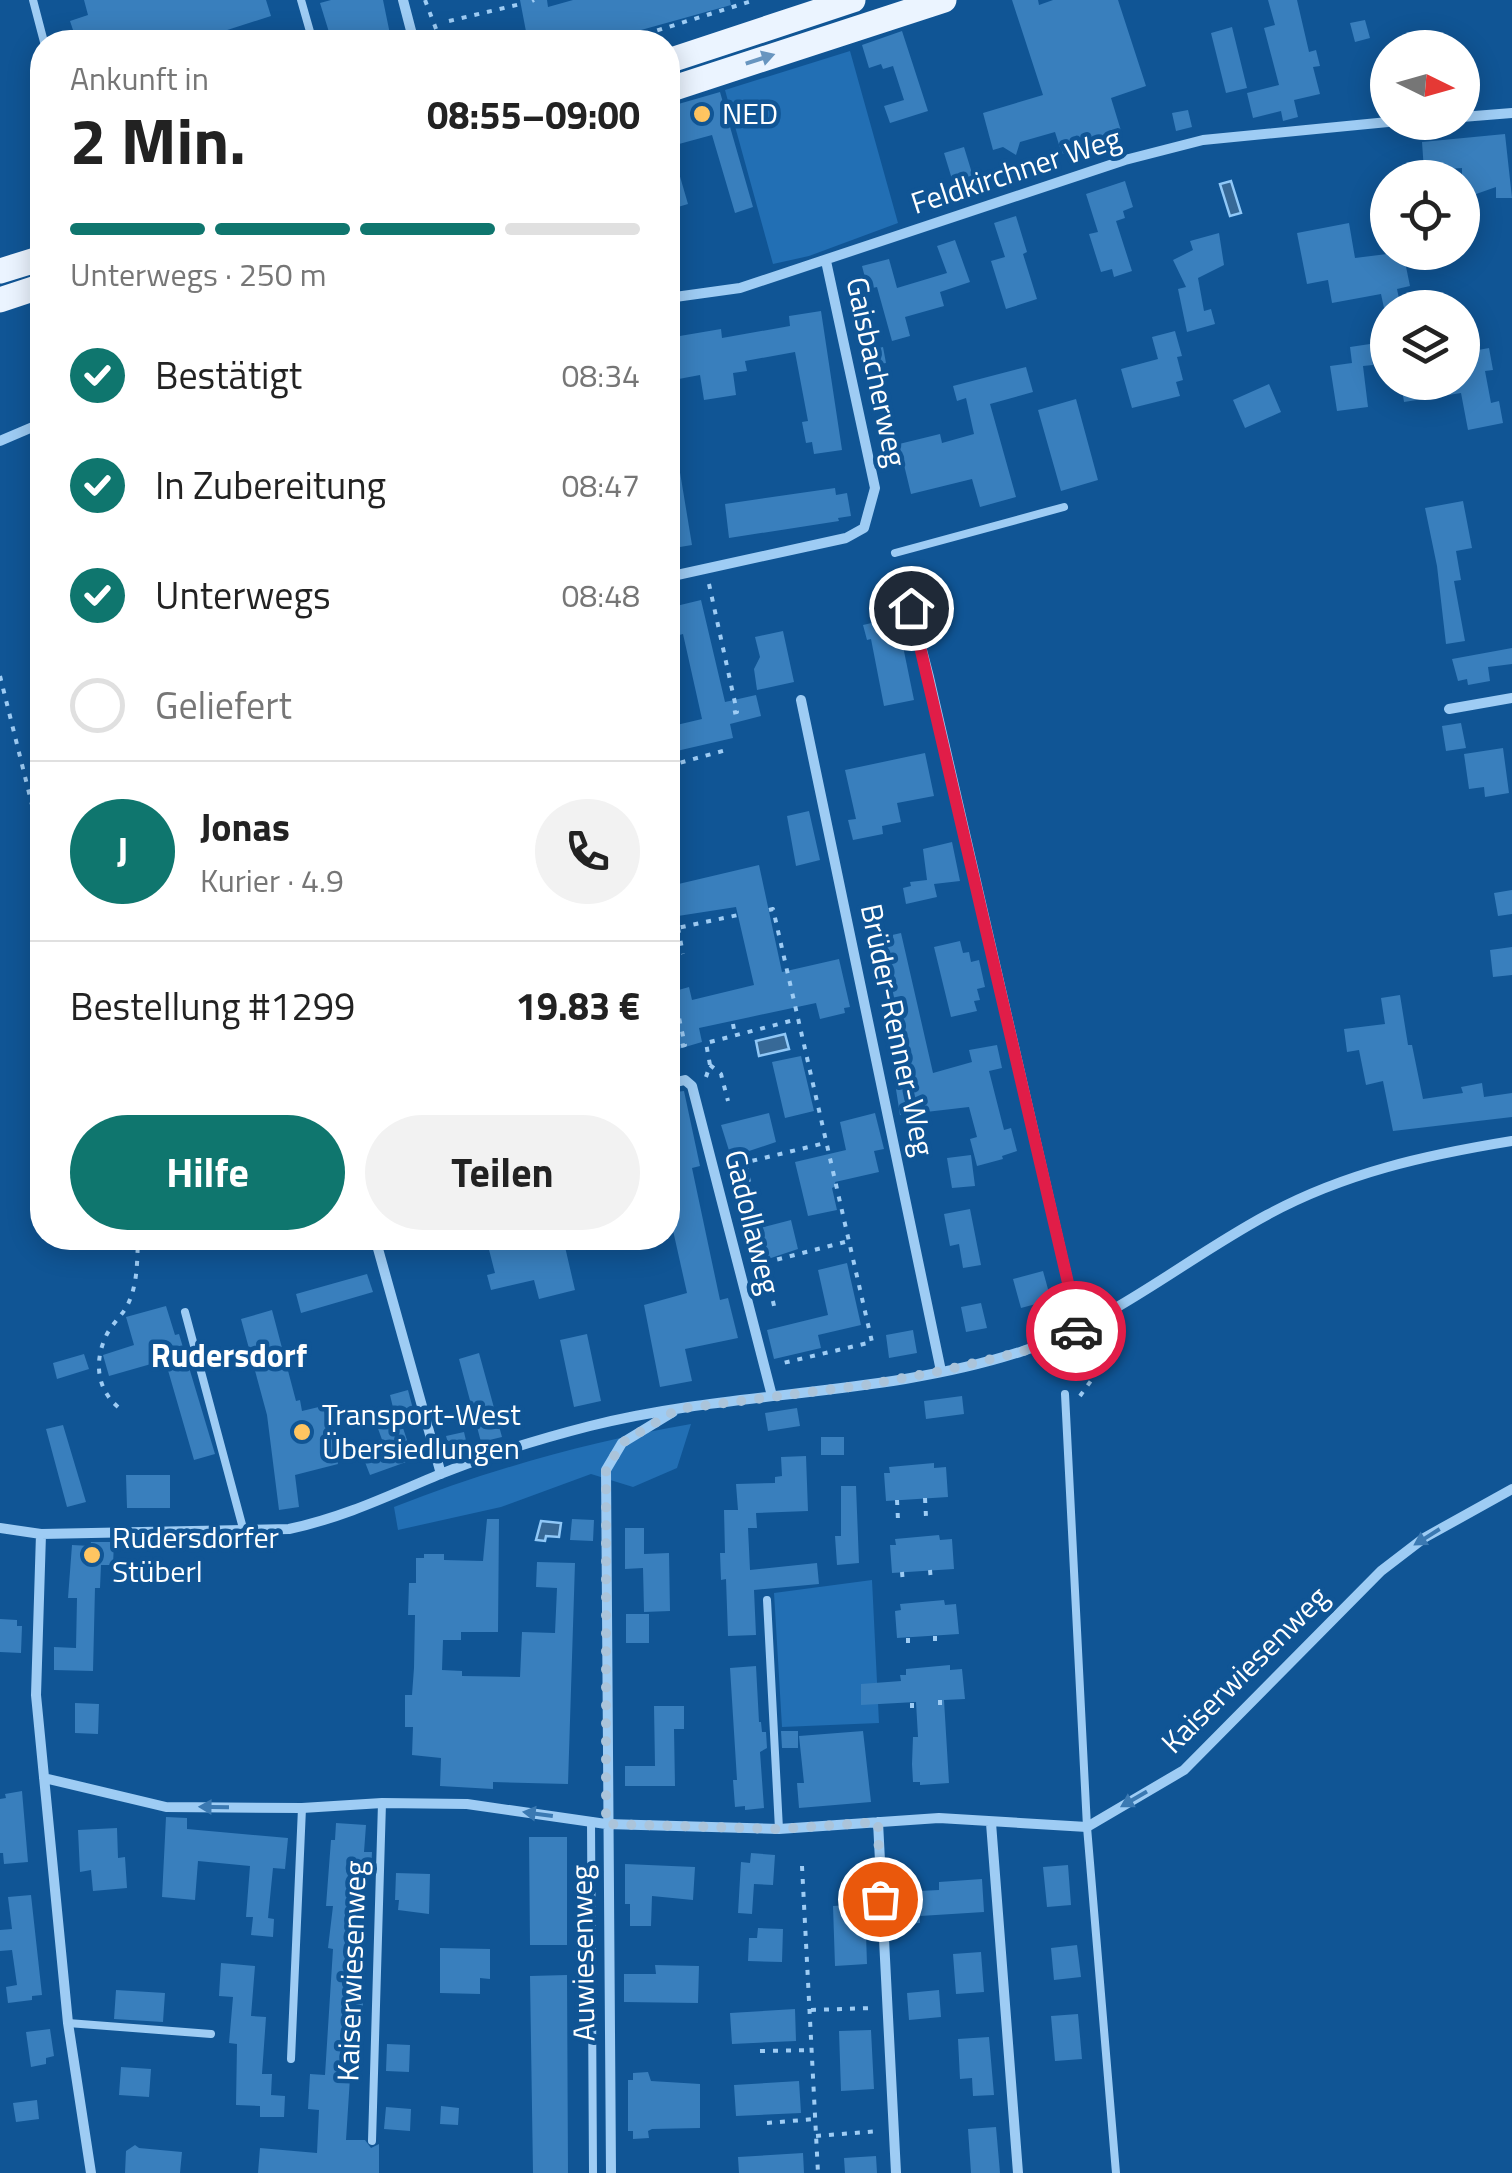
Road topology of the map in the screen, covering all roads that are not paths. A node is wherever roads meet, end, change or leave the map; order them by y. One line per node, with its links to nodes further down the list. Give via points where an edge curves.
1 (33, 0): 6 (lane)
2 (301, 0): 7 (lane)
3 (404, 0): 8 (street)
4 (853, 0): 9 (main road)
5 (944, 0): 10 (main road, one-way to 5)
6 (41, 30)
7 (310, 30)
8 (411, 30)
9 (680, 57)
10 (680, 86)
11 (1512, 113): 12 (street)
12 (1480, 116)
13 (1370, 124): 14 (street, Feldkirchner Weg, via 1203,140)
14 (826, 261): 18 (street, Feldkirchner Weg, via 740,288); 25 (street, Gaisbacherweg, via 876,488 864,528 846,538)
15 (30, 262): 16 (main road)
16 (0, 271)
17 (30, 290): 19 (main road)
18 (680, 296)
19 (0, 300)
20 (30, 428): 21 (street)
21 (0, 441)
22 (1064, 506): 23 (lane)
23 (895, 553)
24 (902, 572): 33 (street)
25 (680, 574)
26 (1512, 698): 28 (street)
27 (801, 700): 34 (street, Brüder-Renner-Weg)
28 (1449, 709)
29 (680, 1081): 36 (street, Gadollaweg, via 692,1086)
30 (1512, 1141): 33 (street, via 1416,1157 1306,1195)
31 (378, 1250): 38 (street)
32 (184, 1312): 41 (lane)
33 (1079, 1330): 34 (street)
34 (941, 1371): 36 (street)
35 (1065, 1394): 51 (lane)
36 (772, 1396): 37 (street)
37 (678, 1409): 38 (street, via 590,1426); 50 (street, Auwiesenweg, via 622,1443 606,1470)
38 (441, 1474): 41 (street, via 328,1521)
39 (1512, 1490): 51 (street, Kaiserwiesenweg, one-way to 51, via 1424,1538 1381,1571 1184,1770)
40 (0, 1528): 42 (street)
41 (244, 1532): 42 (street)
42 (42, 1534): 44 (street, via 36,1696)
43 (767, 1600): 52 (lane)
44 (44, 1778): 46 (street, one-way to 44, via 166,1807); 53 (street)
45 (382, 1802): 46 (street); 47 (street, one-way to 45, via 467,1804); 56 (lane, Kaiserwiesenweg)
46 (302, 1808): 55 (lane, Kaiserwiesenweg)
47 (591, 1822): 50 (street); 58 (lane, Auwiesenweg)
48 (878, 1822): 49 (street); 52 (street); 60 (street)
49 (991, 1823): 51 (street); 61 (street)
50 (606, 1824): 52 (street); 59 (street, Auwiesenweg)
51 (1087, 1827): 62 (lane)
52 (778, 1829)
53 (68, 2023): 54 (lane); 57 (street)
54 (211, 2034)
55 (291, 2059)
56 (372, 2140)
57 (91, 2173)
58 (593, 2173)
59 (610, 2173)
60 (896, 2173)
61 (1018, 2173)
62 (1116, 2173)

